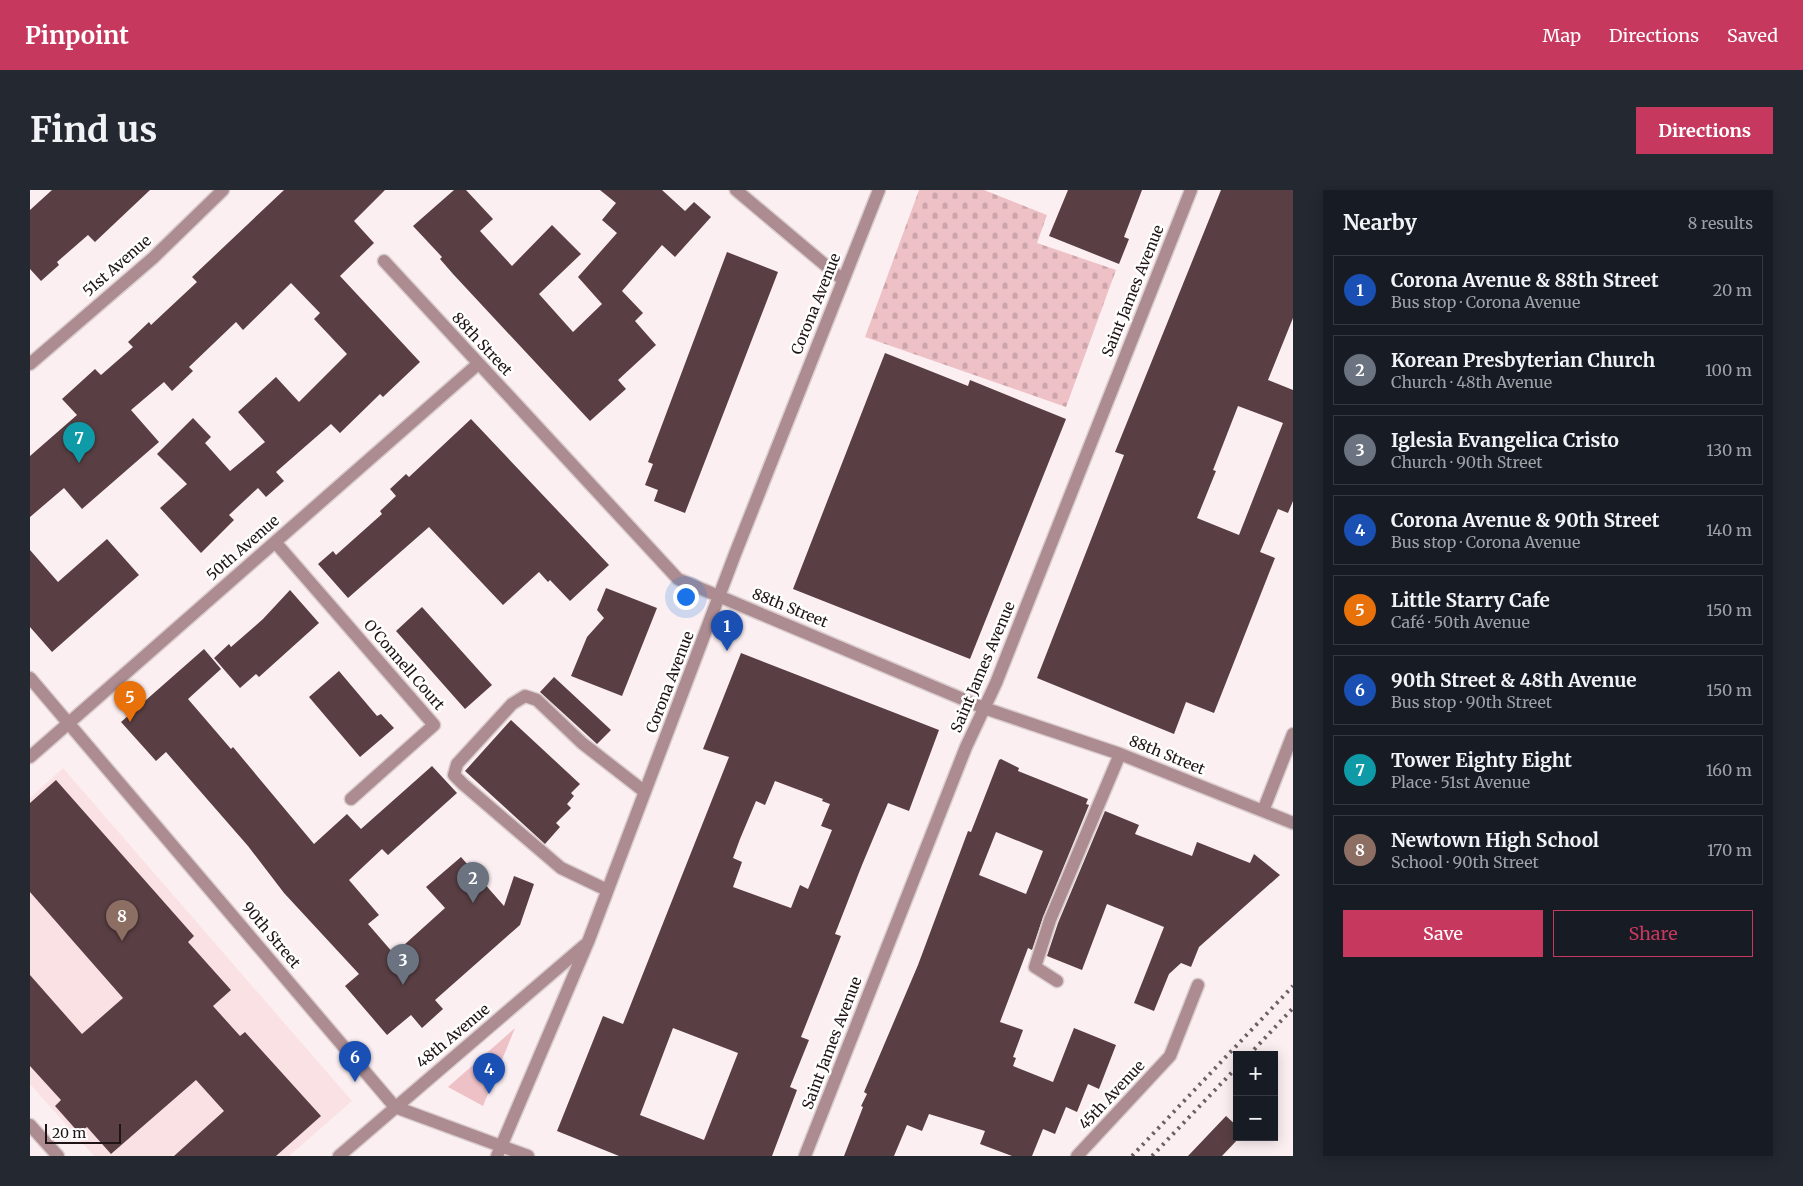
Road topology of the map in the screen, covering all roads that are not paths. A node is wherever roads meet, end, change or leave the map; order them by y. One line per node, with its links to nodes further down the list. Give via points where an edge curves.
1 (223, 190): 7 (street, 51st Avenue, via 153,258)
2 (736, 190): 6 (street)
3 (879, 190): 6 (street, Corona Avenue)
4 (1191, 190): 12 (street, Saint James Avenue)
5 (384, 261): 8 (street, 88th Street)
6 (843, 280): 10 (street, Corona Avenue)
7 (30, 364)
8 (478, 364): 9 (street, 50th Avenue); 10 (street, 88th Street, via 678,579)
9 (275, 542): 13 (street, 50th Avenue); 18 (street, O'Connell Court, via 434,725)
10 (719, 597): 12 (street, 88th Street); 17 (street, Corona Avenue)
11 (30, 678): 13 (street, 90th Street)
12 (984, 708): 15 (street, 88th Street); 31 (street, Saint James Avenue)
13 (70, 722): 16 (street, 50th Avenue); 25 (street, 90th Street)
14 (1293, 734): 19 (street)
15 (1120, 754): 19 (street, 88th Street); 23 (street, via 1050,920 1035,967)
16 (30, 757)
17 (645, 792): 21 (street, Corona Avenue); 21 (street, via 582,743 537,700 526,696 512,704 456,764 454,774 561,868)
18 (351, 799)
19 (1263, 811): 20 (street, 88th Street)
20 (1293, 823)
21 (607, 890): 22 (street, Corona Avenue)
22 (588, 942): 25 (street, 48th Avenue); 27 (street, Corona Avenue)
23 (1057, 981)
24 (1198, 985): 32 (street, 45th Avenue, via 1170,1056)
25 (395, 1107): 27 (street, 90th Street); 29 (street, 48th Avenue)
26 (30, 1124): 28 (street)
27 (499, 1151): 30 (street, 90th Street)
28 (58, 1156)
29 (339, 1156)
30 (528, 1156)
31 (805, 1156)
32 (1077, 1156)

